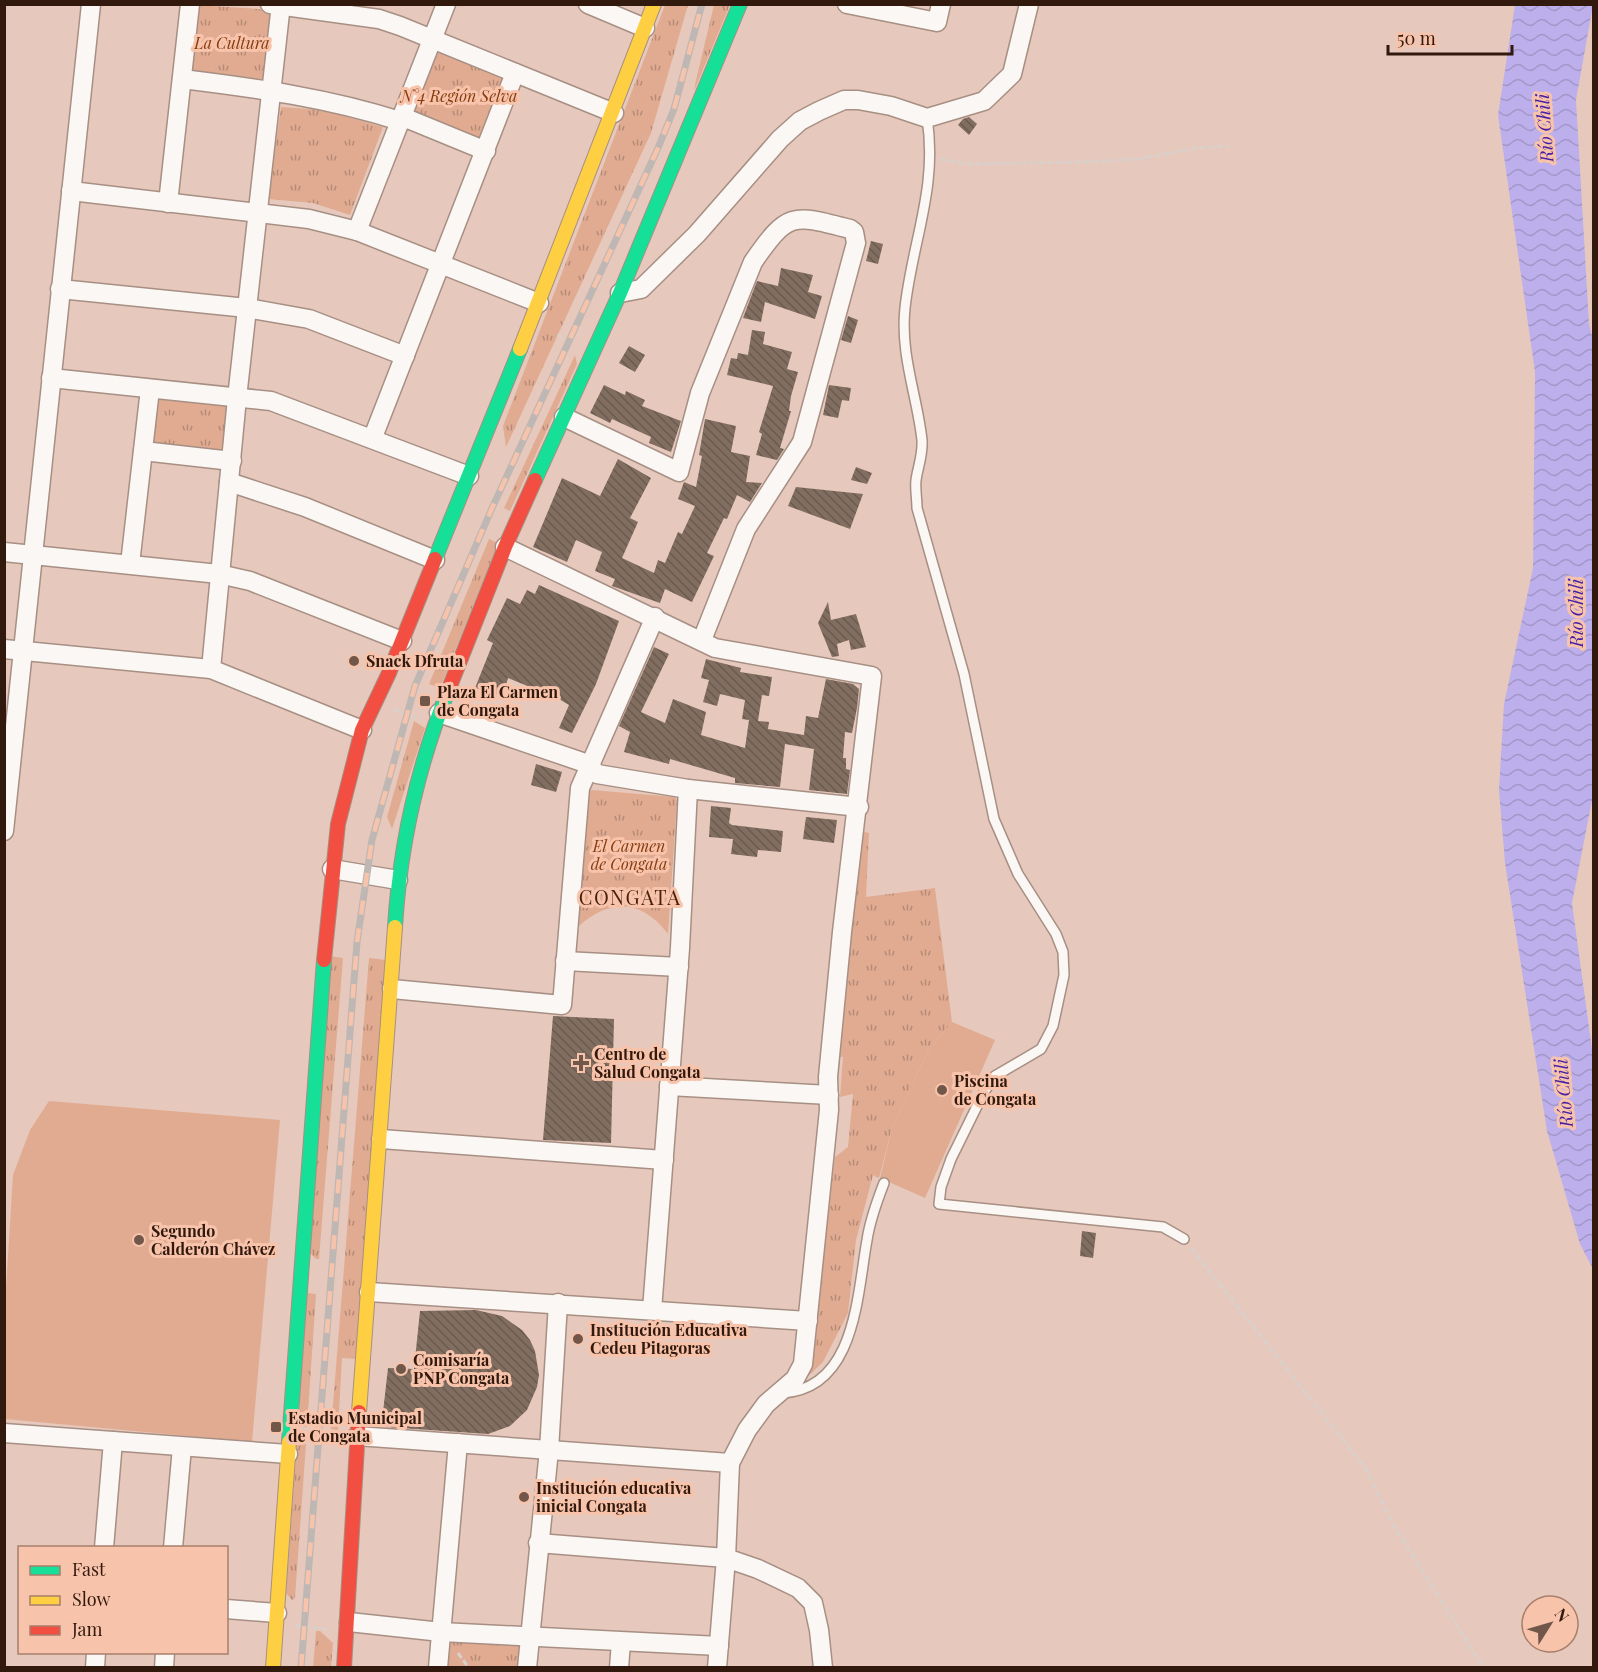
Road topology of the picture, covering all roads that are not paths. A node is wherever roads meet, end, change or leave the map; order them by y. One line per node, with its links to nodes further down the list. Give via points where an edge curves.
1 (91, 4): 21 (street)
2 (190, 4): 15 (street)
3 (270, 4): 11 (street)
4 (446, 4): 13 (street)
5 (588, 4): 12 (street)
6 (654, 4): 12 (street)
7 (740, 4): 27 (street)
8 (847, 4): 9 (street, via 937,22)
9 (941, 4)
10 (1029, 4): 18 (street, via 1012,74 984,101)
11 (281, 5): 13 (street, via 379,19); 16 (street)
12 (645, 28): 17 (street)
13 (432, 40): 14 (street); 19 (street)
14 (515, 73): 17 (street); 20 (street)
15 (182, 79): 16 (street); 22 (street)
16 (270, 89): 19 (street, via 337,102); 23 (street)
17 (614, 113): 28 (street)
18 (927, 118): 27 (street, via 891,106 844,100 810,116 780,139 641,289); 68 (lane, via 929,156 924,218 904,329 904,348 922,441 916,480 917,508 964,674 994,819 1018,874 1056,934 1063,952 1064,975 1053,1026 1041,1049 995,1076 984,1092 951,1159 939,1204 1163,1227)
19 (400, 121): 20 (street, via 408,119); 24 (street)
20 (486, 151): 25 (street)
21 (71, 191): 22 (street); 26 (street)
22 (168, 203): 23 (street)
23 (259, 211): 24 (street); 29 (street)
24 (357, 231): 25 (street)
25 (441, 265): 28 (street); 30 (street)
26 (60, 289): 29 (street); 31 (street)
27 (620, 293): 34 (street)
28 (539, 303): 38 (street)
29 (248, 308): 30 (street, via 309,319); 33 (street)
30 (405, 356): 35 (street)
31 (51, 378): 32 (street); 42 (street)
32 (150, 389): 33 (street); 36 (street)
33 (237, 398): 35 (street, via 293,407); 37 (street)
34 (564, 417): 40 (street); 47 (street, via 679,472 700,393 753,262 762,249 783,226 801,218 854,232 856,243 802,442 746,529)
35 (373, 437): 38 (street)
36 (143, 451): 37 (street); 44 (street)
37 (232, 462): 39 (street)
38 (469, 476): 43 (street)
39 (229, 482): 43 (street, via 305,507); 45 (street)
40 (506, 547): 46 (street); 52 (street)
41 (4, 552): 42 (street)
42 (33, 555): 44 (street); 50 (street)
43 (435, 560): 48 (street)
44 (130, 564): 45 (street)
45 (219, 574): 48 (street, via 250,582); 51 (street)
46 (655, 617): 47 (street); 54 (street)
47 (702, 640): 56 (street, via 716,648 872,676)
48 (402, 641): 53 (street)
49 (4, 649): 50 (street)
50 (24, 651): 51 (street); 57 (street)
51 (211, 669): 53 (street)
52 (439, 713): 54 (street); 59 (street, via 404,834)
53 (362, 730): 58 (street, via 338,824)
54 (588, 764): 55 (street, via 597,774); 60 (street, via 579,793)
55 (688, 789): 56 (street); 61 (street)
56 (859, 807): 64 (street, via 842,932)
57 (4, 831)
58 (332, 869): 59 (street); 80 (street)
59 (398, 880): 62 (street)
60 (565, 961): 61 (street); 62 (street, via 562,1005)
61 (679, 967): 63 (street)
62 (392, 989): 65 (street)
63 (669, 1086): 64 (street); 66 (street)
64 (829, 1095): 72 (street)
65 (381, 1139): 66 (street); 69 (street)
66 (664, 1160): 71 (street)
67 (884, 1183): 73 (lane, via 872,1213 854,1316 840,1355 820,1382 807,1389)
68 (1184, 1239)
69 (369, 1292): 70 (street); 75 (street)
70 (558, 1303): 71 (street); 79 (street)
71 (652, 1310): 72 (street)
72 (808, 1321): 73 (street, via 801,1370)
73 (782, 1393): 81 (street, via 766,1404)
74 (4, 1432): 76 (street)
75 (349, 1435): 77 (street); 88 (street)
76 (113, 1441): 78 (street); 83 (street)
77 (458, 1443): 79 (street); 89 (street)
78 (182, 1447): 80 (street); 84 (street)
79 (549, 1450): 81 (street); 82 (street)
80 (288, 1454): 87 (street)
81 (729, 1463): 85 (street)
82 (538, 1543): 85 (street); 90 (street)
83 (104, 1546)
84 (174, 1546)
85 (726, 1558): 92 (street); 99 (street, via 798,1588 813,1603)
86 (228, 1609): 87 (street)
87 (277, 1613): 93 (street)
88 (349, 1622): 89 (street); 94 (street)
89 (441, 1632): 90 (street); 95 (street)
90 (529, 1636): 91 (street); 96 (street)
91 (621, 1642): 92 (street); 97 (street)
92 (718, 1646): 98 (street)
93 (273, 1668)
94 (344, 1668)
95 (438, 1668)
96 (527, 1668)
97 (619, 1668)
98 (717, 1668)
99 (823, 1668)

